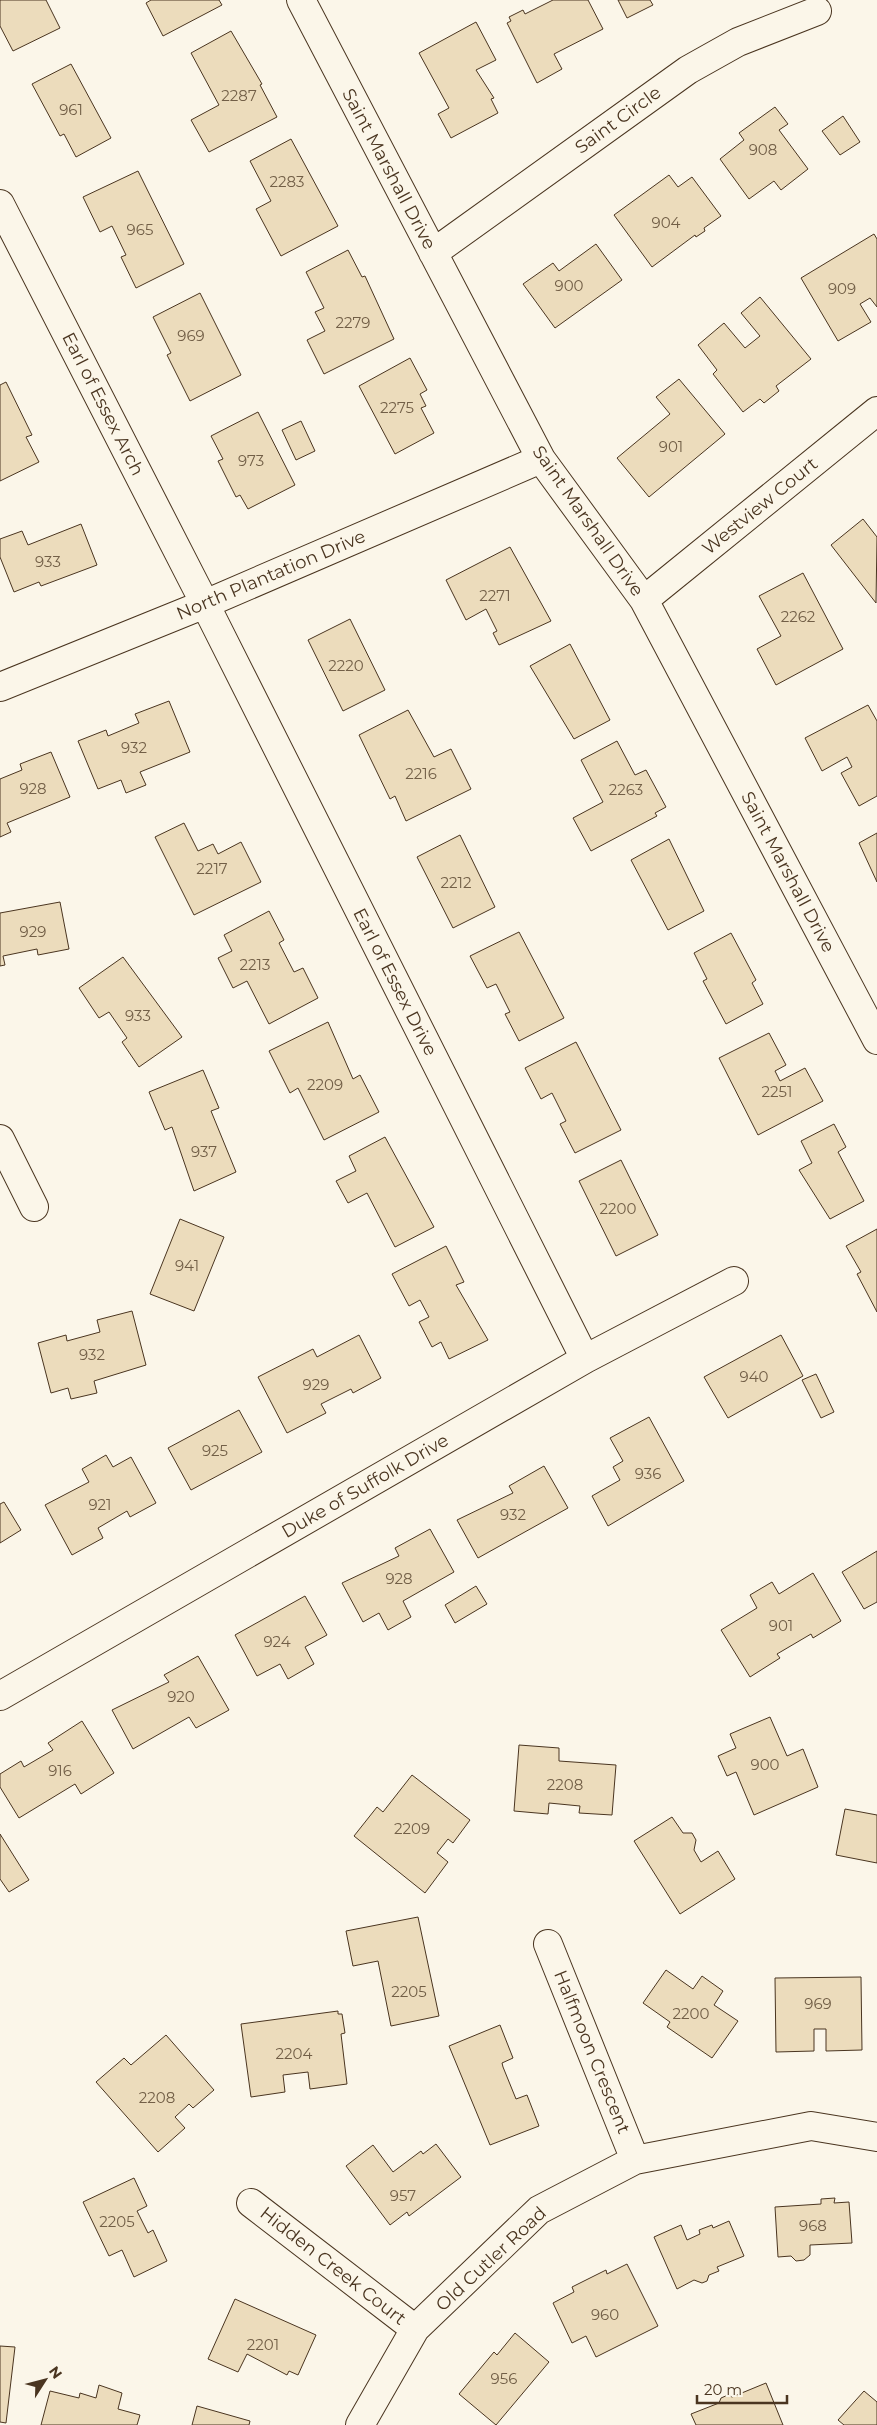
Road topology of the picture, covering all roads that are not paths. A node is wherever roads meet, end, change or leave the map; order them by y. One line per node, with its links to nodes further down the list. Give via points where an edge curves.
1 (301, 0): 4 (street, Saint Marshall Drive)
2 (817, 11): 4 (street, Saint Circle, via 738,42 688,70)
3 (0, 204): 8 (street, Earl of Essex Arch)
4 (433, 253): 6 (street, Saint Marshall Drive)
5 (877, 412): 7 (street, Westview Court)
6 (541, 459): 7 (street, Saint Marshall Drive); 8 (street, North Plantation Drive)
7 (644, 600): 10 (street, Saint Marshall Drive)
8 (206, 604): 9 (street, North Plantation Drive); 14 (street, Earl of Essex Drive)
9 (0, 687)
10 (877, 1040)
11 (0, 1139): 12 (street)
12 (34, 1207)
13 (734, 1281): 14 (street, Duke of Suffolk Drive)
14 (585, 1359): 15 (street, Duke of Suffolk Drive)
15 (0, 1696)
16 (548, 1944): 18 (street, Halfmoon Crescent)
17 (877, 2137): 18 (street, Old Cutler Road, via 812,2126)
18 (635, 2160): 20 (street, Old Cutler Road, via 539,2210)
19 (251, 2203): 20 (street, Hidden Creek Court)
20 (415, 2329): 21 (street, Old Cutler Road)
21 (360, 2425)

